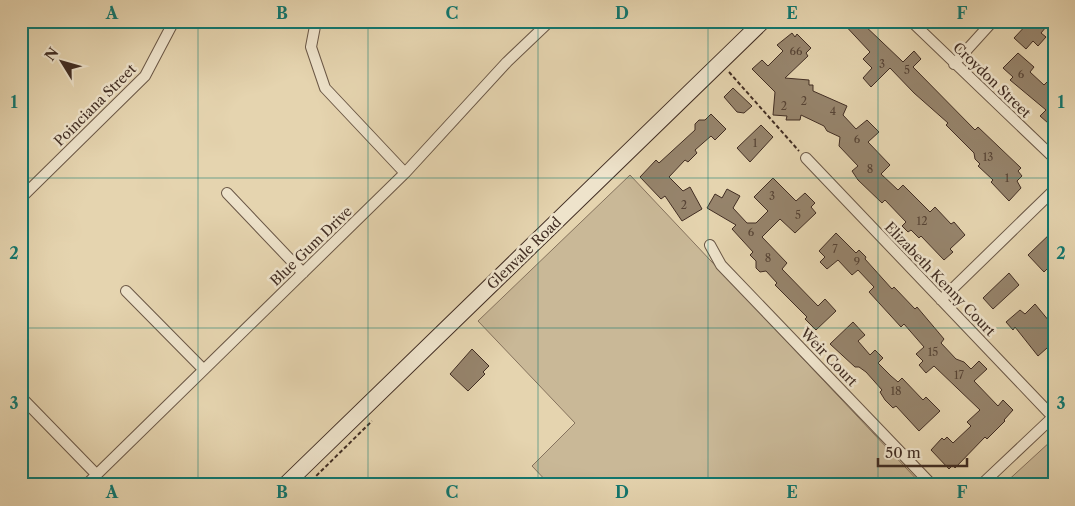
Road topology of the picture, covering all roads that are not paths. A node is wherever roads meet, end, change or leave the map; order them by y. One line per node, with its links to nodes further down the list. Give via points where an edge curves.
1 (174, 21): 13 (street, Poinciana Street, via 145,76)
2 (316, 21): 10 (street, via 312,47 325,88)
3 (762, 21): 23 (street, Glenvale Road)
4 (912, 21): 7 (street, Croydon Street)
5 (993, 21): 7 (street)
6 (544, 23): 10 (street, Blue Gum Drive)
7 (954, 64): 9 (street, Croydon Street)
8 (806, 158): 17 (street, Elizabeth Kenny Court)
9 (1054, 158)
10 (404, 173): 15 (street, Blue Gum Drive)
11 (1054, 190): 17 (street)
12 (227, 193): 15 (street)
13 (21, 198)
14 (710, 245): 24 (street, Weir Court, via 721,265)
15 (303, 273): 18 (street, Blue Gum Drive)
16 (126, 291): 18 (street)
17 (940, 300): 20 (street, Elizabeth Kenny Court)
18 (203, 369): 21 (street, Blue Gum Drive)
19 (21, 397): 21 (street)
20 (1053, 418): 25 (street)
21 (96, 474): 22 (street, Blue Gum Drive)
22 (86, 485)
23 (285, 485)
24 (932, 485)
25 (981, 485)

